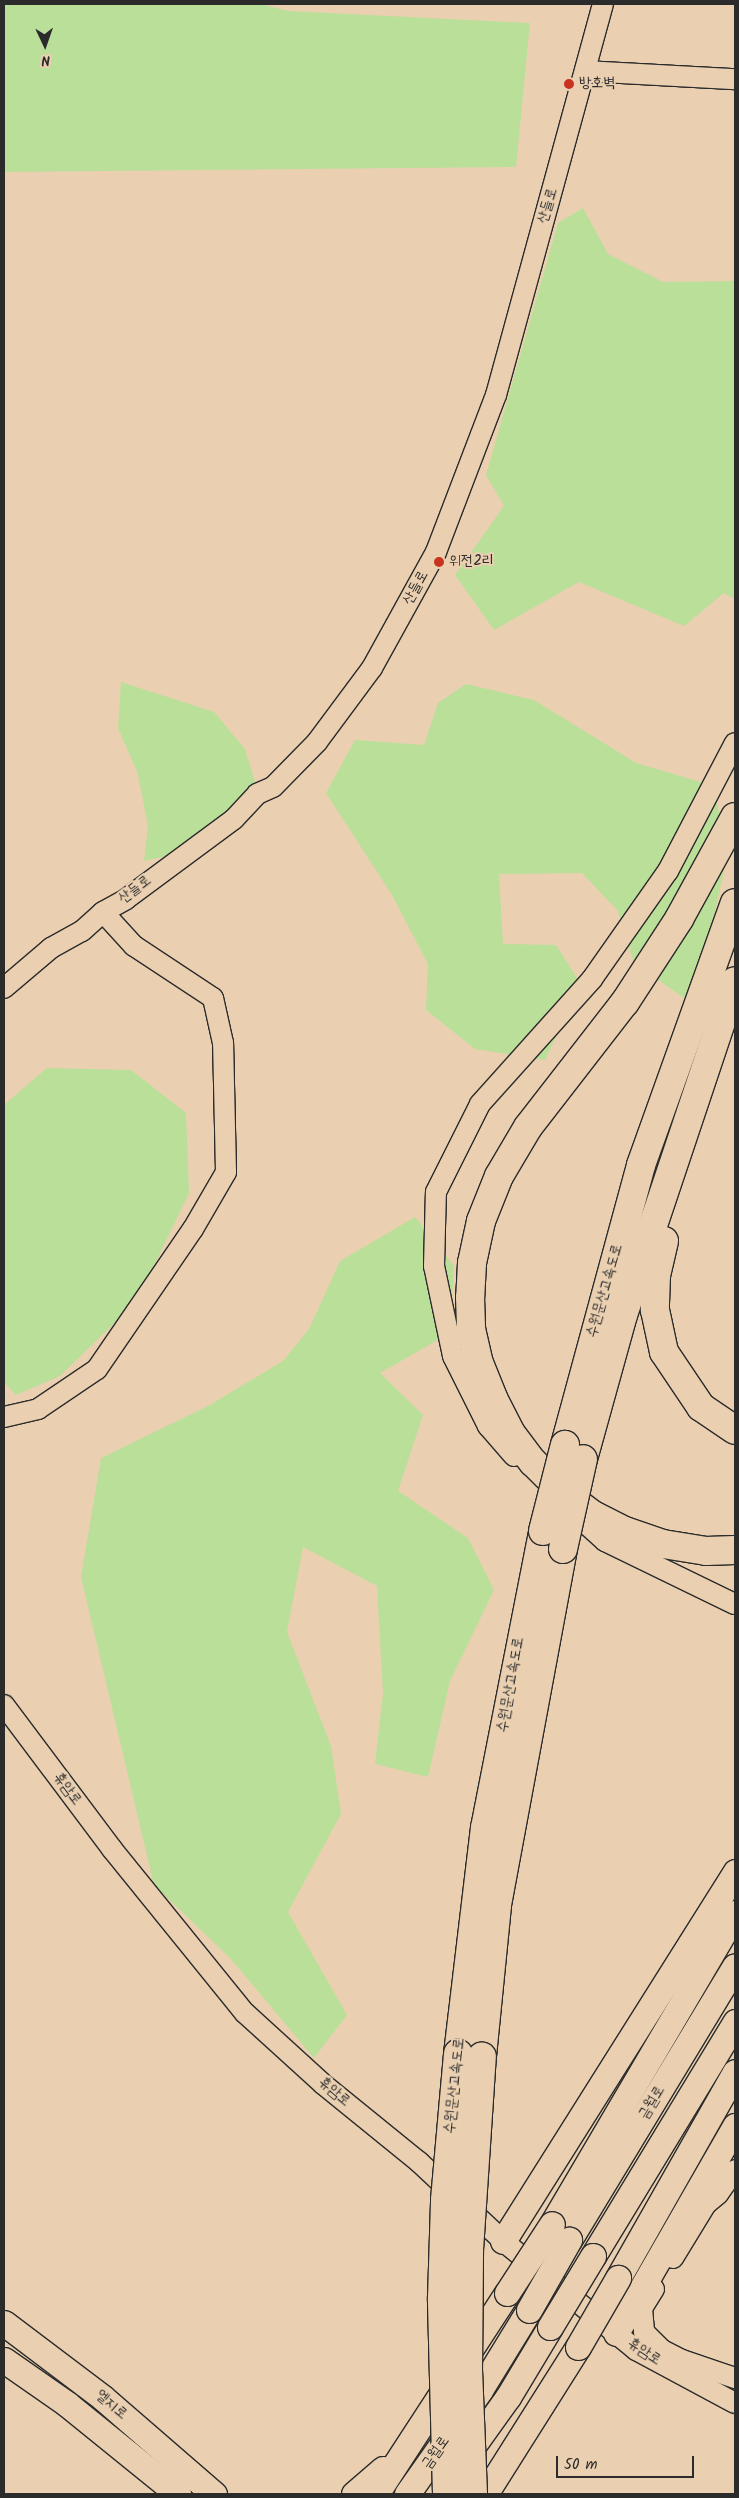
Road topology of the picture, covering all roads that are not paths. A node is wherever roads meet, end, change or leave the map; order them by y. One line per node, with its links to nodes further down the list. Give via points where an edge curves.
1 (603, 4): 2 (street, 산들로)
2 (585, 71): 3 (street); 7 (street, 산들로, via 496,395 436,552 372,668 317,742 273,787 257,794 234,819 208,839)
3 (735, 79)
4 (735, 743): 15 (street, via 668,871 592,979 480,1104 436,1192 434,1266 453,1356 488,1426 527,1471 605,1541)
5 (735, 817): 14 (highway, via 679,919 625,1002 528,1127 499,1176 480,1221 472,1263 470,1298 473,1337 493,1398 510,1432 533,1462 565,1494 624,1531 706,1551)
6 (735, 903): 13 (highway, 수원문산고속도로, via 641,1165)
7 (103, 912): 9 (street, 산들로, via 82,932 51,948 28,971); 11 (street, via 134,946 213,998 223,1043 226,1172 193,1229 97,1369 38,1408)
8 (735, 981): 10 (highway, 수원문산고속도로)
9 (4, 988)
10 (687, 1122): 12 (highway, via 656,1274 655,1310 664,1352 686,1389 701,1407); 13 (highway, 수원문산고속도로, via 624,1316)
11 (4, 1417)
12 (735, 1430)
13 (574, 1452): 21 (highway, 수원문산고속도로, bridge, via 563,1549); 21 (highway, 수원문산고속도로, bridge, via 543,1531 485,1828)
14 (735, 1550)
15 (735, 1604)
16 (4, 1705): 26 (street, 휴암로, via 112,1849 245,2013 323,2084 419,2162)
17 (735, 1872): 26 (main road)
18 (735, 1913): 25 (main road)
19 (735, 1966): 25 (main road, 금월로)
20 (735, 2022): 38 (main road, 금월로, bridge, via 508,2397)
21 (470, 2055): 39 (highway, 수원문산고속도로, bridge, via 446,2190 442,2298); 40 (highway, 수원문산고속도로, bridge, via 468,2371)
22 (735, 2072): 41 (main road, bridge, via 578,2347)
23 (735, 2126): 28 (main road)
24 (735, 2170): 30 (street, via 718,2194 706,2204 642,2308 644,2332 662,2350)
25 (560, 2232): 32 (main road, bridge, via 507,2293); 37 (main road, 금월로, bridge, via 529,2310 480,2390)
26 (503, 2241): 28 (street, 휴암로)
27 (4, 2323): 34 (main road, 엘지로, via 104,2398)
28 (616, 2333): 31 (street, 휴암로, via 636,2350)
29 (4, 2360): 33 (main road, 엘지로, via 67,2404)
30 (735, 2378)
31 (735, 2403)
32 (423, 2424): 35 (main road, via 370,2484); 36 (main road)
33 (173, 2491)
34 (214, 2494)
35 (354, 2494)
36 (376, 2494)
37 (407, 2494)
38 (440, 2494)
39 (447, 2494)
40 (473, 2494)
41 (485, 2494)

